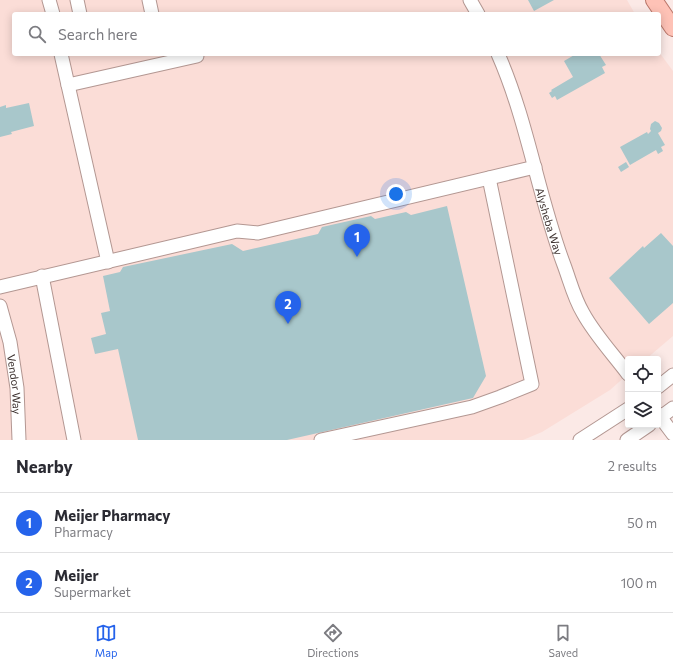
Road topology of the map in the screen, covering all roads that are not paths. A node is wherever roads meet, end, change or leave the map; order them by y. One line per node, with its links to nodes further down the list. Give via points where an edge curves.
1 (49, 0): 6 (street)
2 (77, 0): 7 (street)
3 (149, 0): 8 (street)
4 (470, 0): 9 (street)
5 (654, 0): 10 (main road)
6 (52, 12)
7 (80, 12)
8 (152, 12)
9 (477, 12)
10 (673, 28)
11 (61, 56): 14 (street)
12 (197, 56): 14 (street)
13 (499, 56): 15 (street, Alysheba Way)
14 (68, 84): 17 (street)
15 (534, 167): 16 (street); 21 (street, Alysheba Way, via 554,240 575,297 595,332)
16 (489, 178): 17 (street, via 258,233 237,231); 32 (street, via 532,384 472,407)
17 (108, 262): 18 (street)
18 (42, 276): 19 (street); 31 (street)
19 (0, 287)
20 (0, 306): 30 (street, Vendor Way, via 10,342)
21 (625, 370)
22 (673, 375): 23 (street)
23 (661, 385)
24 (673, 408): 26 (street)
25 (625, 411): 33 (street)
26 (661, 416)
27 (661, 419): 29 (street)
28 (644, 428): 34 (street)
29 (673, 434)
30 (20, 440)
31 (74, 440)
32 (321, 440)
33 (580, 440)
34 (626, 440)

